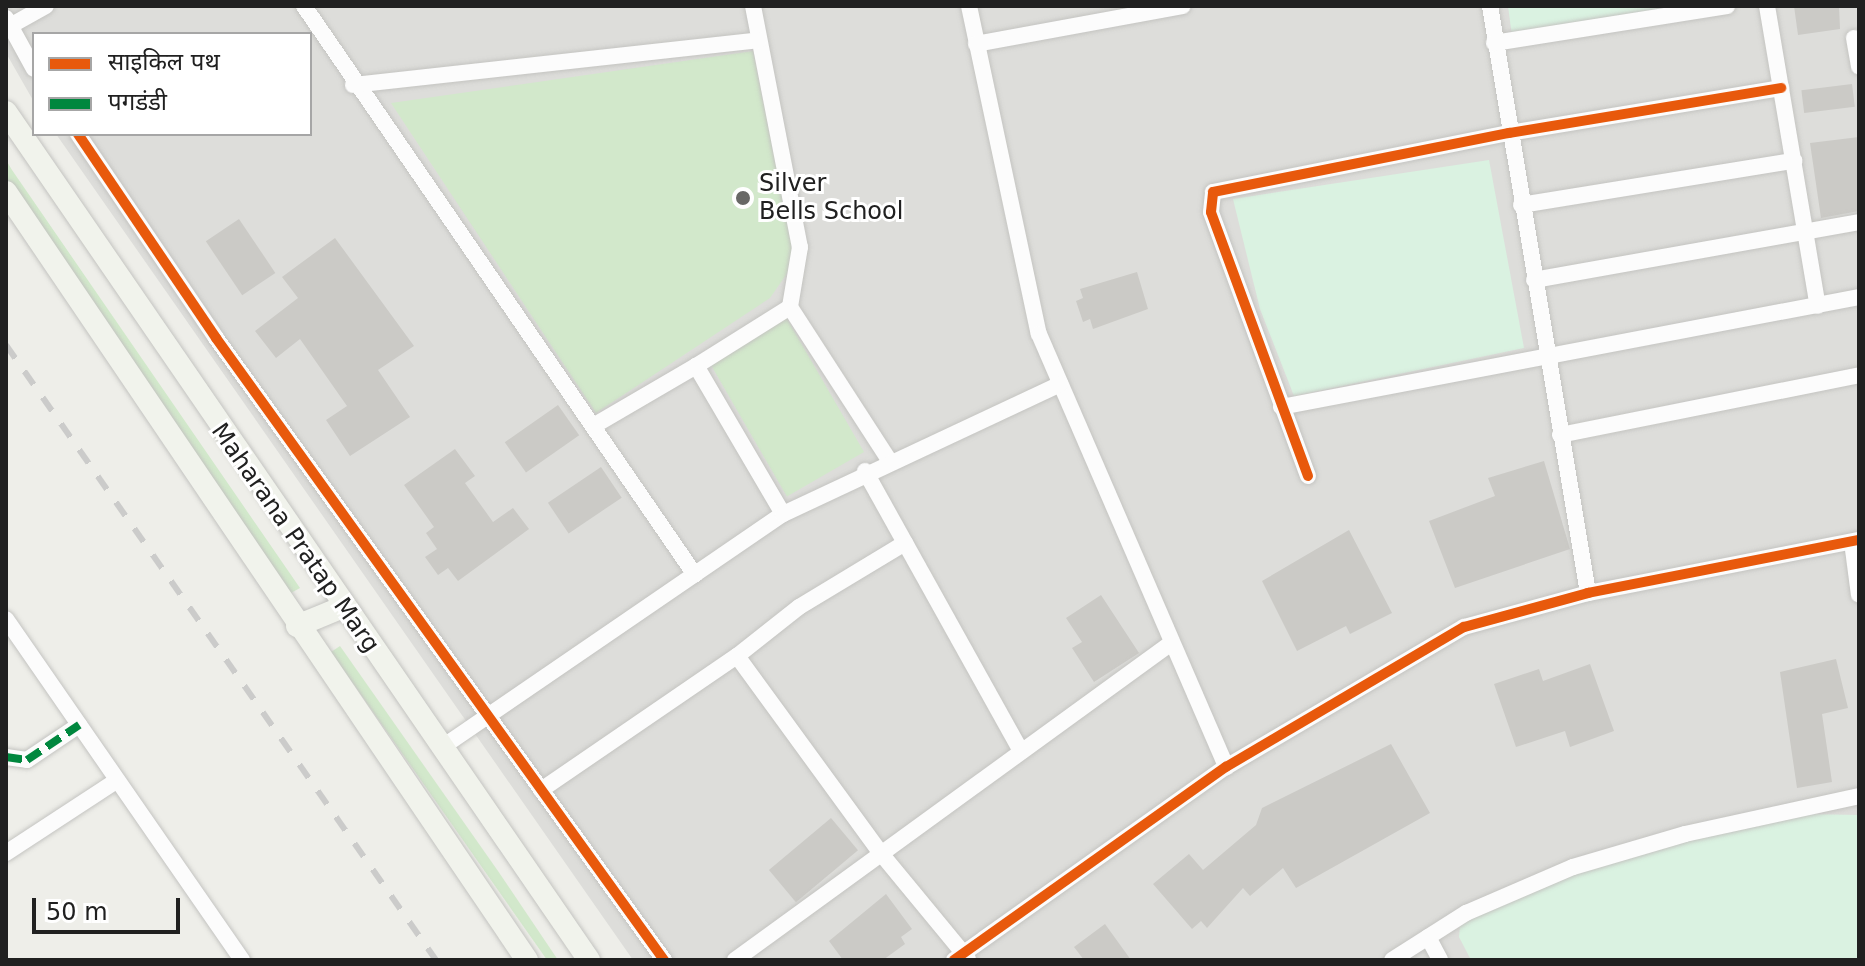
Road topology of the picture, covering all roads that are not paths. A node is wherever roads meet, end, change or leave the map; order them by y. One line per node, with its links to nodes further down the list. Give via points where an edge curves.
1 (46, 6): 9 (street)
2 (304, 6): 16 (street)
3 (753, 6): 11 (street)
4 (969, 6): 13 (street)
5 (1183, 6): 13 (street)
6 (1490, 6): 12 (street)
7 (1727, 6): 12 (street)
8 (1767, 6): 17 (street)
9 (8, 22): 14 (street)
10 (1854, 38): 15 (street)
11 (759, 40): 16 (street); 29 (street, via 800,247)
12 (1494, 43): 19 (street)
13 (976, 44): 33 (street, via 1039,334)
14 (32, 65)
15 (1859, 67)
16 (353, 85): 35 (street)
17 (1781, 88): 19 (street); 21 (street)
18 (6, 112): 46 (main road, Maharana Pratap Marg)
19 (1509, 133): 23 (street); 34 (street, via 1213,192 1211,212)
20 (79, 136): 51 (street, via 216,338)
21 (1794, 161): 23 (street); 25 (street)
22 (6, 192): 48 (main road, Maharana Pratap Marg)
23 (1521, 205): 26 (street)
24 (1859, 222): 25 (street)
25 (1806, 233): 26 (street); 28 (street)
26 (1534, 280): 30 (street)
27 (1859, 297): 28 (street)
28 (1818, 306): 30 (street)
29 (790, 307): 31 (street); 37 (street)
30 (1547, 359): 34 (street); 36 (street)
31 (696, 366): 35 (street); 40 (street)
32 (1859, 375): 36 (street)
33 (1060, 384): 37 (street); 49 (street)
34 (1281, 407): 39 (street)
35 (595, 425): 43 (street)
36 (1560, 435): 44 (street)
37 (889, 460): 38 (street)
38 (865, 471): 40 (street); 42 (street)
39 (1308, 476)
40 (783, 514): 43 (street)
41 (1856, 541): 44 (street); 45 (street)
42 (905, 543): 50 (street, via 799,607); 54 (street)
43 (695, 575): 51 (street)
44 (1588, 593): 56 (street, via 1464,627)
45 (1859, 595)
46 (343, 607): 48 (main road); 53 (main road, Maharana Pratap Marg)
47 (6, 619): 52 (street)
48 (297, 626): 65 (main road, Maharana Pratap Marg)
49 (1170, 644): 54 (street); 56 (street)
50 (737, 656): 58 (street); 60 (street)
51 (488, 714): 53 (street); 58 (street)
52 (79, 725): 55 (street, via 27,760); 57 (street)
53 (441, 748): 66 (main road, Maharana Pratap Marg)
54 (1021, 751): 60 (street)
55 (6, 757)
56 (1226, 767): 63 (street)
57 (116, 781): 61 (street); 64 (street)
58 (541, 790): 67 (street)
59 (1859, 796): 62 (street, via 1623,850 1520,888)
60 (879, 851): 63 (street); 68 (street)
61 (6, 853)
62 (1428, 937): 69 (street); 70 (street)
63 (962, 958)
64 (239, 959)
65 (527, 960)
66 (589, 960)
67 (664, 960)
68 (735, 960)
69 (1392, 960)
70 (1440, 960)

